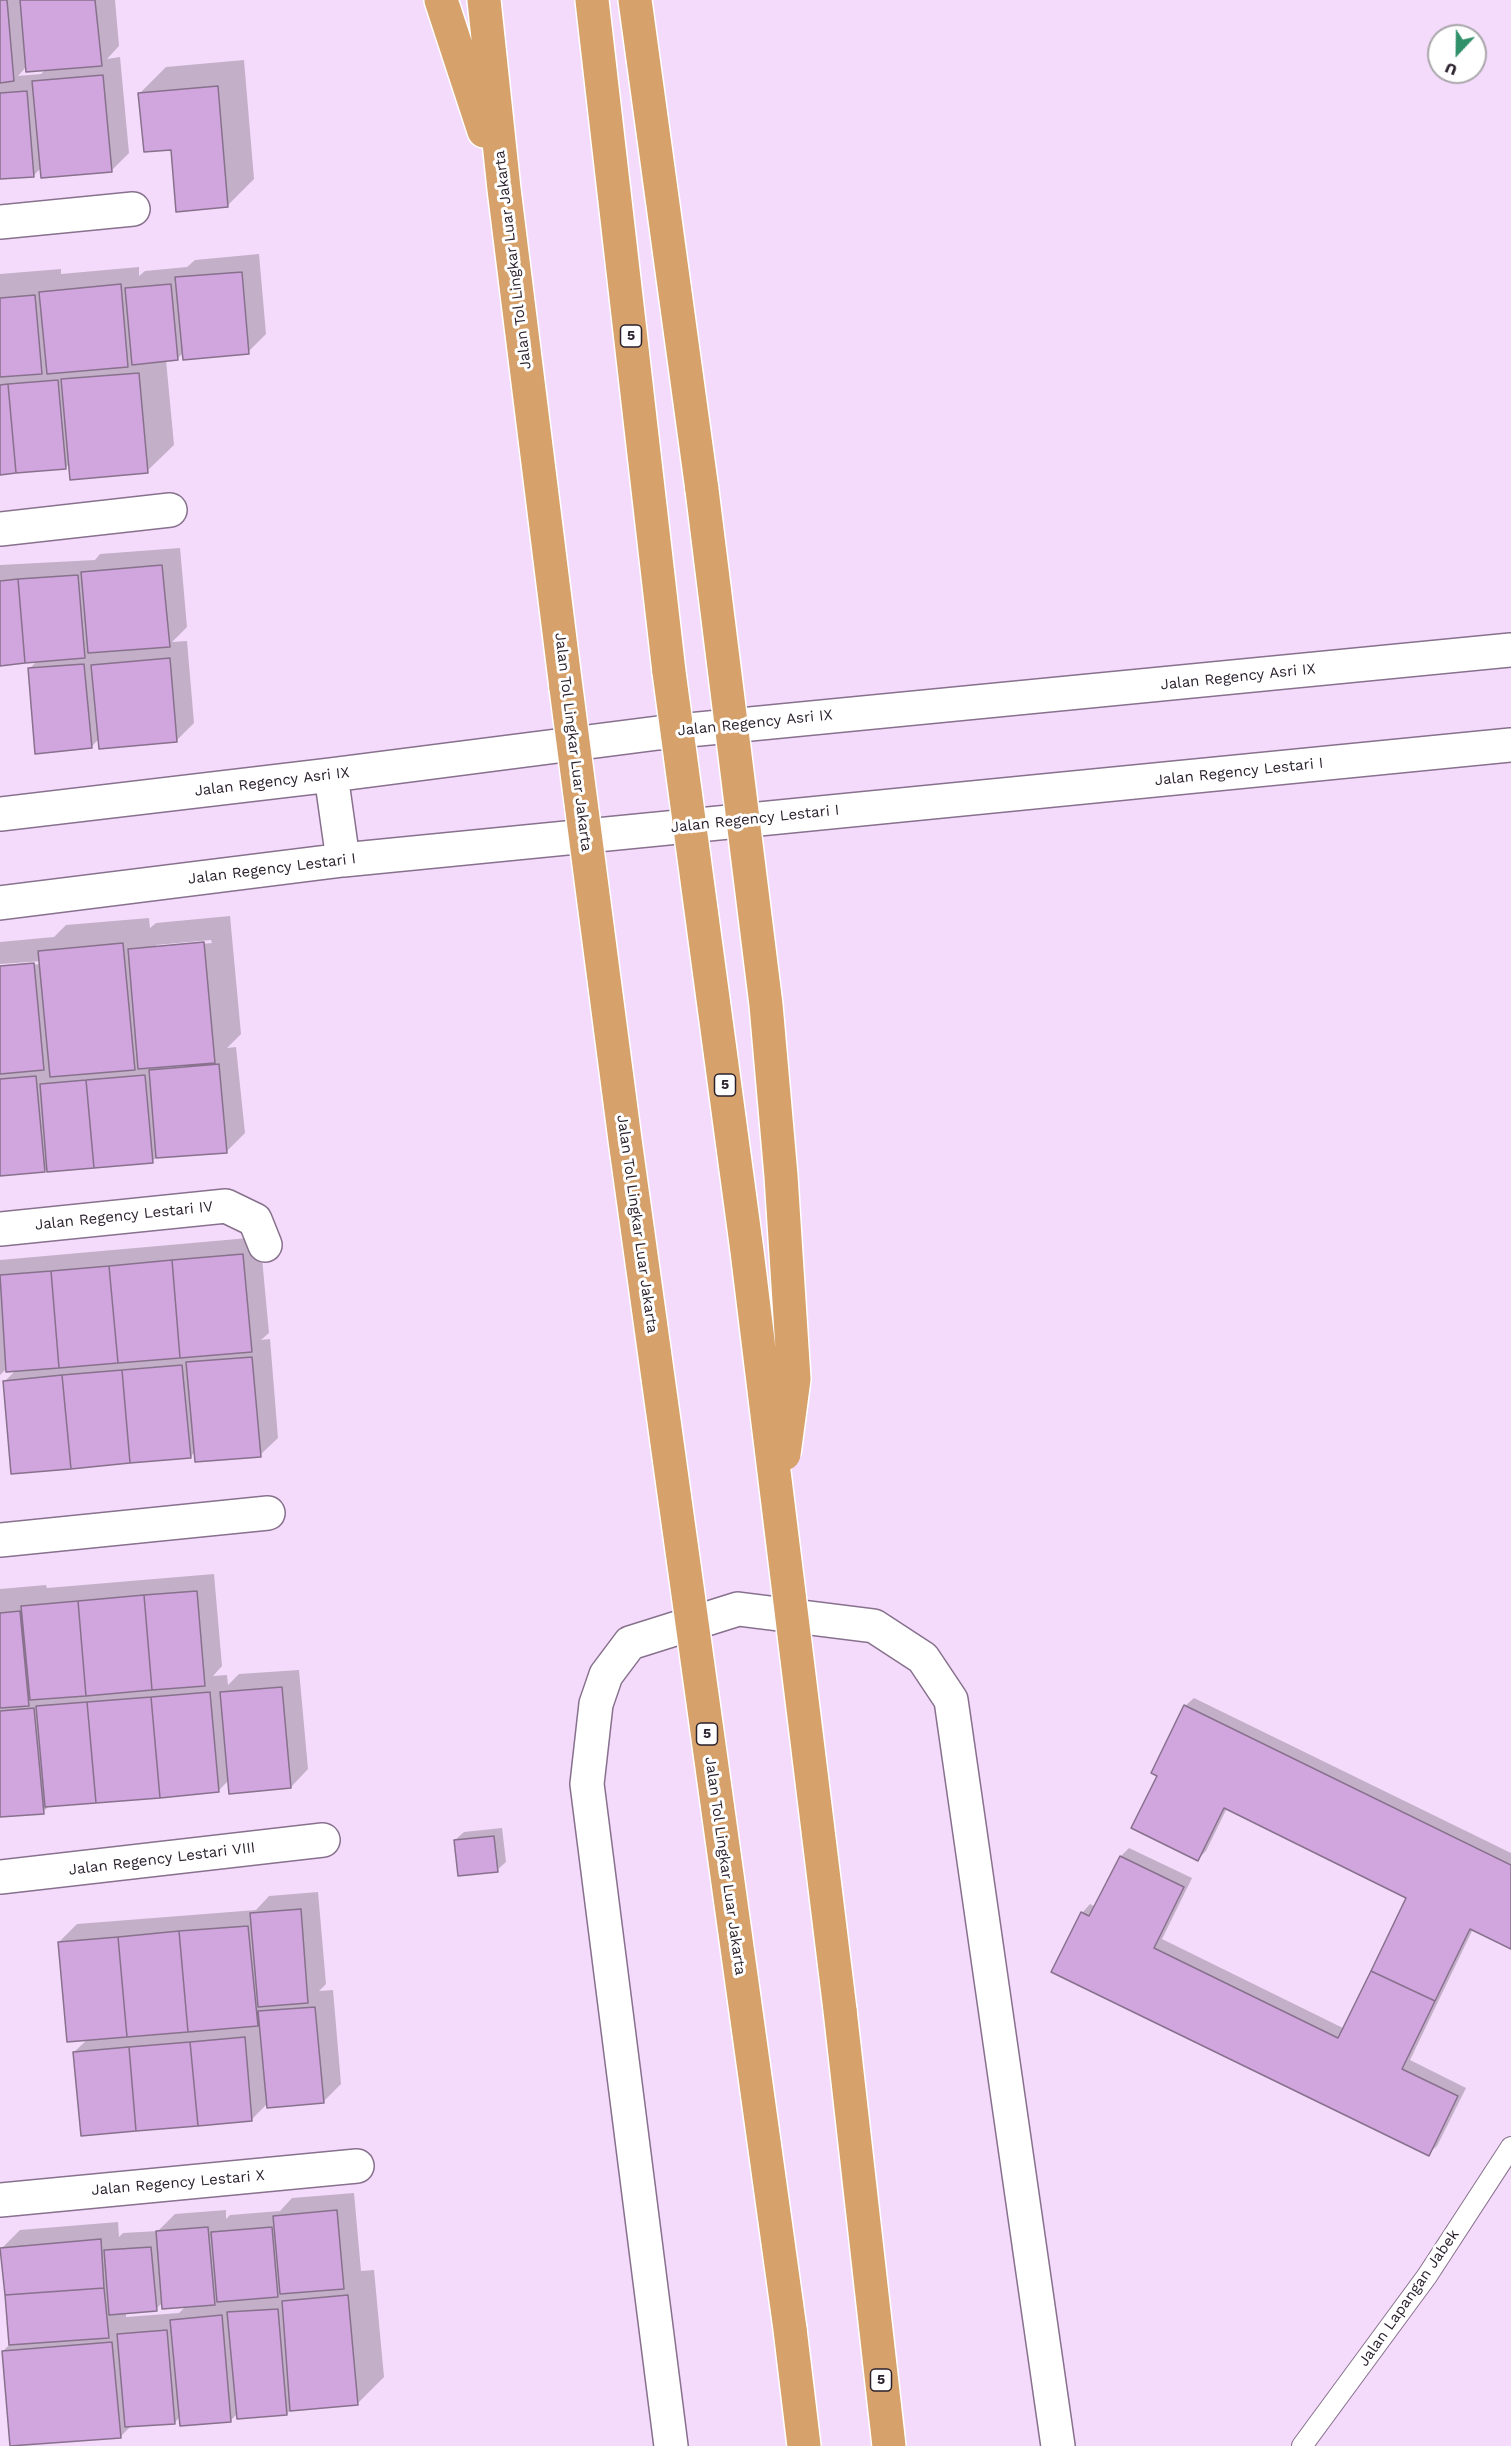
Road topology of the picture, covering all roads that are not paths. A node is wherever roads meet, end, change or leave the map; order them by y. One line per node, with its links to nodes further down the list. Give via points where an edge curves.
1 (441, 0): 5 (highway)
2 (484, 0): 5 (highway, Jalan Tol Lingkar Luar Jakarta / 5)
3 (592, 0): 18 (highway, 5, bridge, via 669,672)
4 (635, 0): 18 (highway, bridge, via 702,490 766,1005 782,1176 794,1379)
5 (504, 189): 27 (highway, Jalan Tol Lingkar Luar Jakarta / 5, bridge, via 625,1140)
6 (132, 209): 7 (street)
7 (0, 222)
8 (170, 510): 9 (street)
9 (0, 529)
10 (1511, 650): 12 (street, Jalan Regency Asri IX, via 658,733)
11 (1511, 745): 14 (street, Jalan Regency Lestari I)
12 (332, 784): 13 (street, Jalan Regency Asri IX); 14 (street)
13 (0, 814)
14 (342, 854): 15 (street, Jalan Regency Lestari I)
15 (0, 903)
16 (0, 1229): 17 (street, Jalan Regency Lestari IV, via 226,1206 255,1220)
17 (265, 1245)
18 (778, 1497): 28 (highway, 5, bridge)
19 (268, 1513): 20 (street)
20 (0, 1540)
21 (323, 1840): 22 (street, Jalan Regency Lestari VIII)
22 (0, 1877)
23 (1511, 2147): 30 (lane, Jalan Lapangan Jabek, via 1427,2276)
24 (357, 2166): 25 (street, Jalan Regency Lestari X)
25 (0, 2199)
26 (671, 2446): 29 (street, via 587,1784 596,1704 606,1675 630,1643 738,1609 874,1626 922,1658 951,1700)
27 (804, 2446)
28 (889, 2446)
29 (1058, 2446)
30 (1302, 2446)

